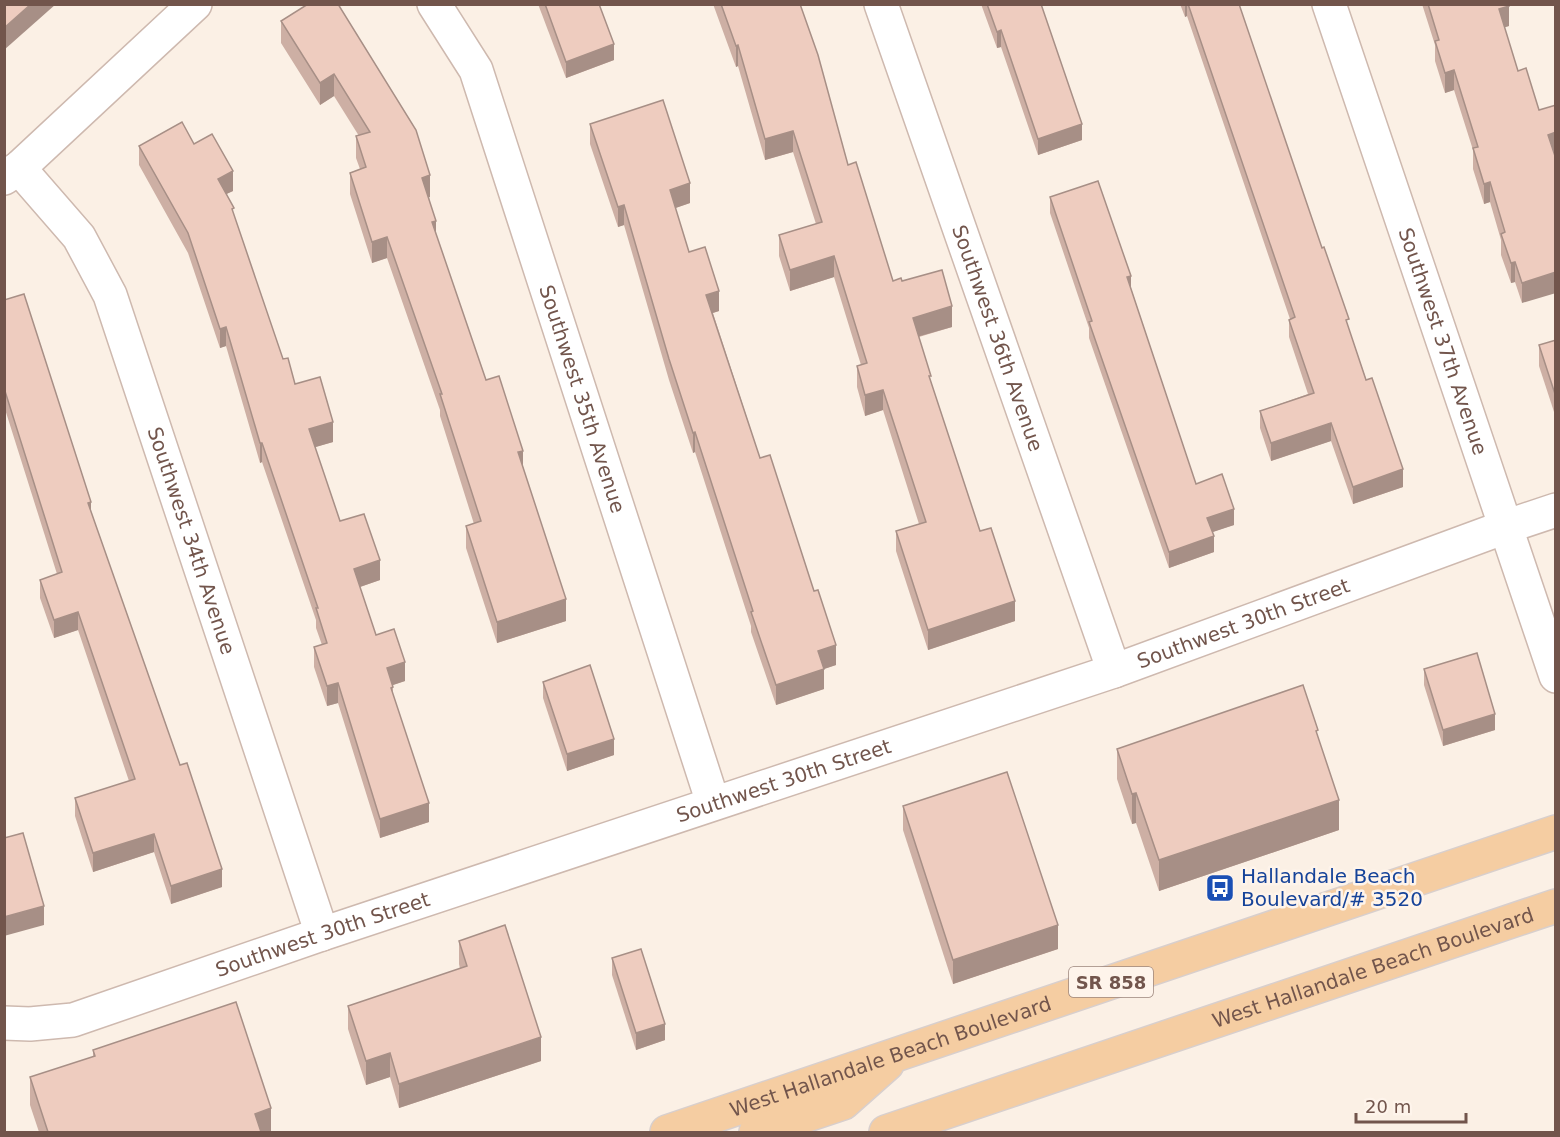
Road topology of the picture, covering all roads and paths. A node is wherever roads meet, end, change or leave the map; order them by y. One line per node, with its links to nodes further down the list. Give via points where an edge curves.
1 (195, 4): 5 (street)
2 (434, 4): 10 (street, Southwest 35th Avenue, via 476,70)
3 (881, 4): 8 (street, Southwest 36th Avenue)
4 (1329, 4): 7 (street, Southwest 37th Avenue)
5 (12, 173): 13 (street, Southwest 34th Avenue, via 80,237 110,295)
6 (1556, 510): 7 (street, Southwest 30th Street)
7 (1505, 527): 8 (street, Southwest 30th Street); 9 (street, Southwest 37th Avenue)
8 (1114, 671): 10 (street, Southwest 30th Street)
9 (1556, 676)
10 (713, 803): 13 (street, Southwest 30th Street)
11 (1556, 832): 15 (main road, West Hallandale Beach Boulevard / SR 858)
12 (1556, 906): 18 (main road, West Hallandale Beach Boulevard)
13 (322, 934): 14 (street, Southwest 30th Street, via 73,1020)
14 (4, 1023)
15 (900, 1053): 16 (main road, West Hallandale Beach Boulevard / SR 858); 17 (main road, via 843,1103)
16 (667, 1132)
17 (756, 1132)
18 (886, 1132)

